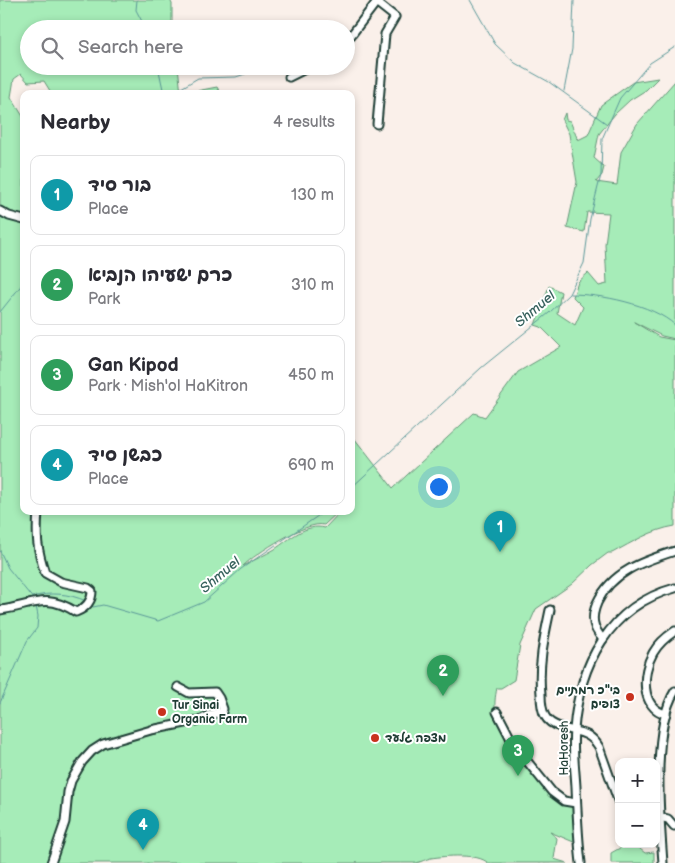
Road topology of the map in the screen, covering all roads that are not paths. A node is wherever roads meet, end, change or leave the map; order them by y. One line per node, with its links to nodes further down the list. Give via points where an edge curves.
1 (377, 1): 2 (street); 5 (street, via 395,17 385,34)
2 (355, 30)
3 (292, 75): 4 (street)
4 (288, 77)
5 (377, 124)
6 (0, 211): 7 (street)
7 (20, 219)
8 (38, 515): 11 (street, via 38,552 45,573 62,582 88,588 92,591 91,599 87,606 76,612 58,603 43,601)
9 (675, 551): 14 (street, via 636,564 611,582 593,615 594,627)
10 (675, 588): 14 (street, HaHoresh, via 640,602)
11 (0, 610)
12 (550, 610): 19 (street, via 540,656 542,708 551,723)
13 (675, 631): 18 (street, via 652,654 645,679 652,706)
14 (603, 639): 19 (street, HaHoresh, via 594,652 583,681)
15 (178, 687): 25 (street, via 188,693 215,692 222,712 103,744 92,751 71,781 64,827)
16 (675, 691): 18 (street)
17 (497, 712): 21 (street, via 514,745 552,792 564,801)
18 (666, 714): 22 (street, via 660,756)
19 (574, 731): 20 (street, via 586,734 596,742); 21 (street, HaHoresh)
20 (615, 792)
21 (576, 803): 26 (street, HaHoresh)
22 (660, 803)
23 (660, 817): 24 (street, via 668,819); 27 (street)
24 (674, 826)
25 (52, 863)
26 (581, 863)
27 (663, 863)

